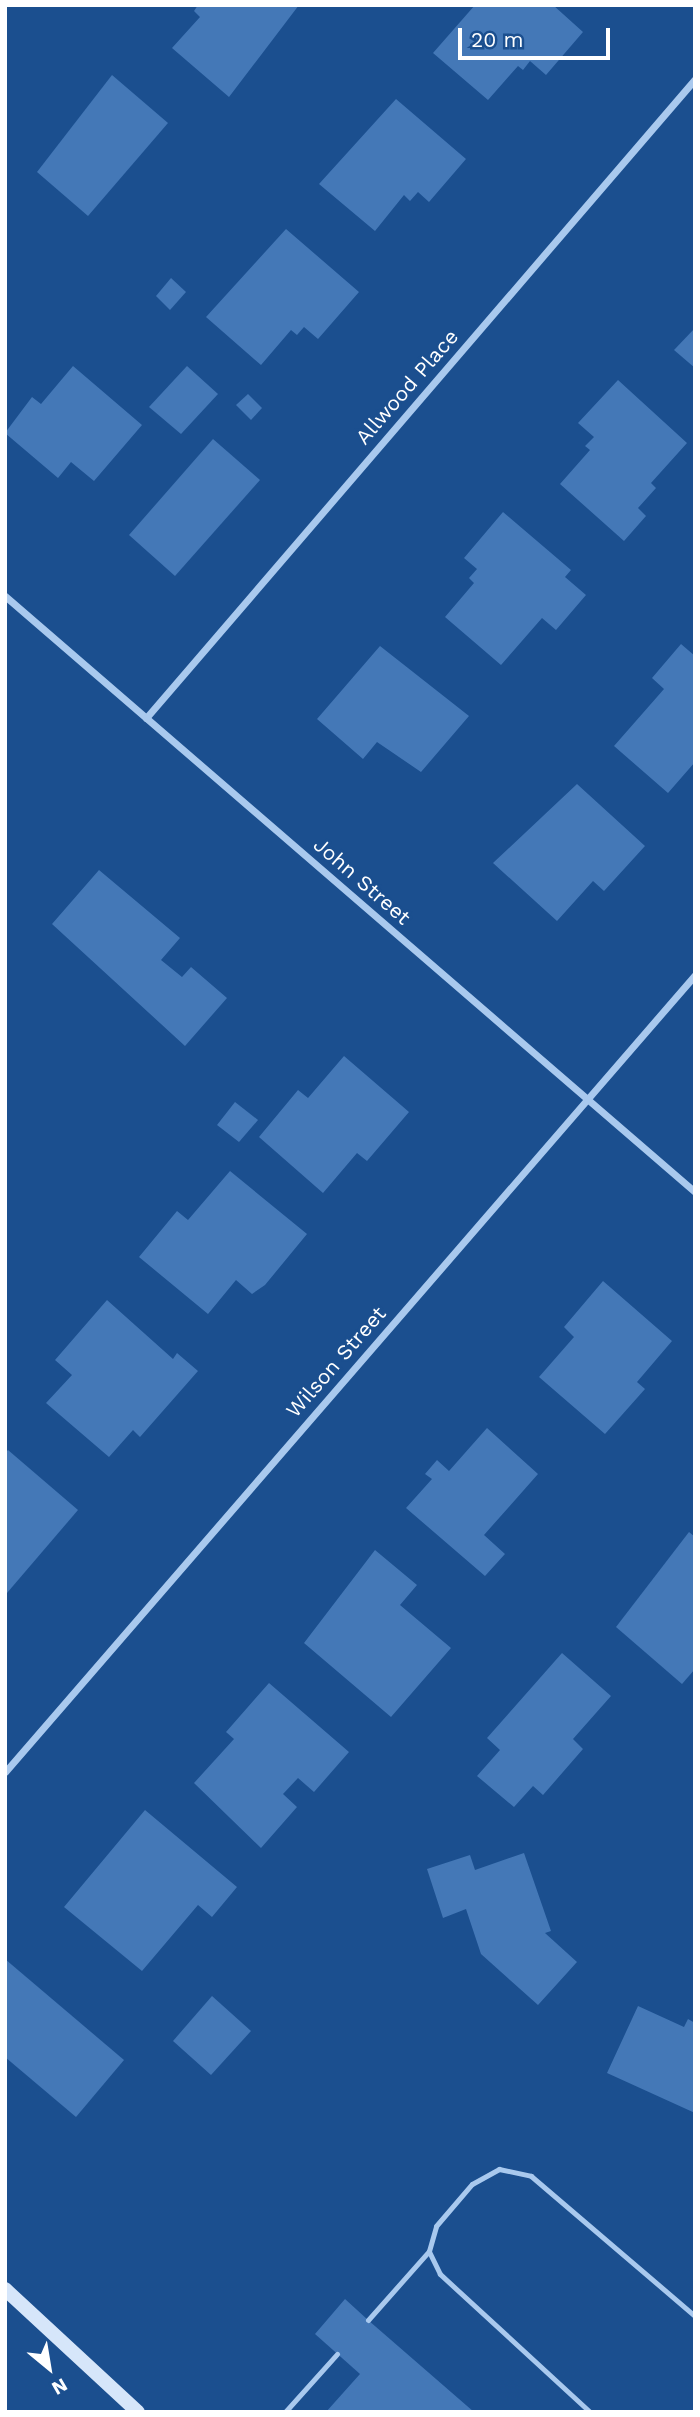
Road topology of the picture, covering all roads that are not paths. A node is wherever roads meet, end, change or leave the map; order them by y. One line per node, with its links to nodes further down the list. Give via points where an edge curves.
1 (695, 79): 3 (street, Allwood Place)
2 (5, 596): 3 (street, John Street)
3 (146, 718): 5 (street, John Street)
4 (695, 975): 5 (street, Wilson Street)
5 (586, 1098): 6 (street, John Street); 7 (street, Wilson Street)
6 (695, 1192)
7 (5, 1772)
8 (429, 2251): 10 (lane, via 436,2226 472,2184 499,2169 531,2176); 11 (lane); 15 (lane, via 440,2274)
9 (5, 2289): 13 (main road)
10 (695, 2316)
11 (368, 2320)
12 (337, 2354): 14 (lane)
13 (138, 2412)
14 (285, 2412)
15 (590, 2412)

